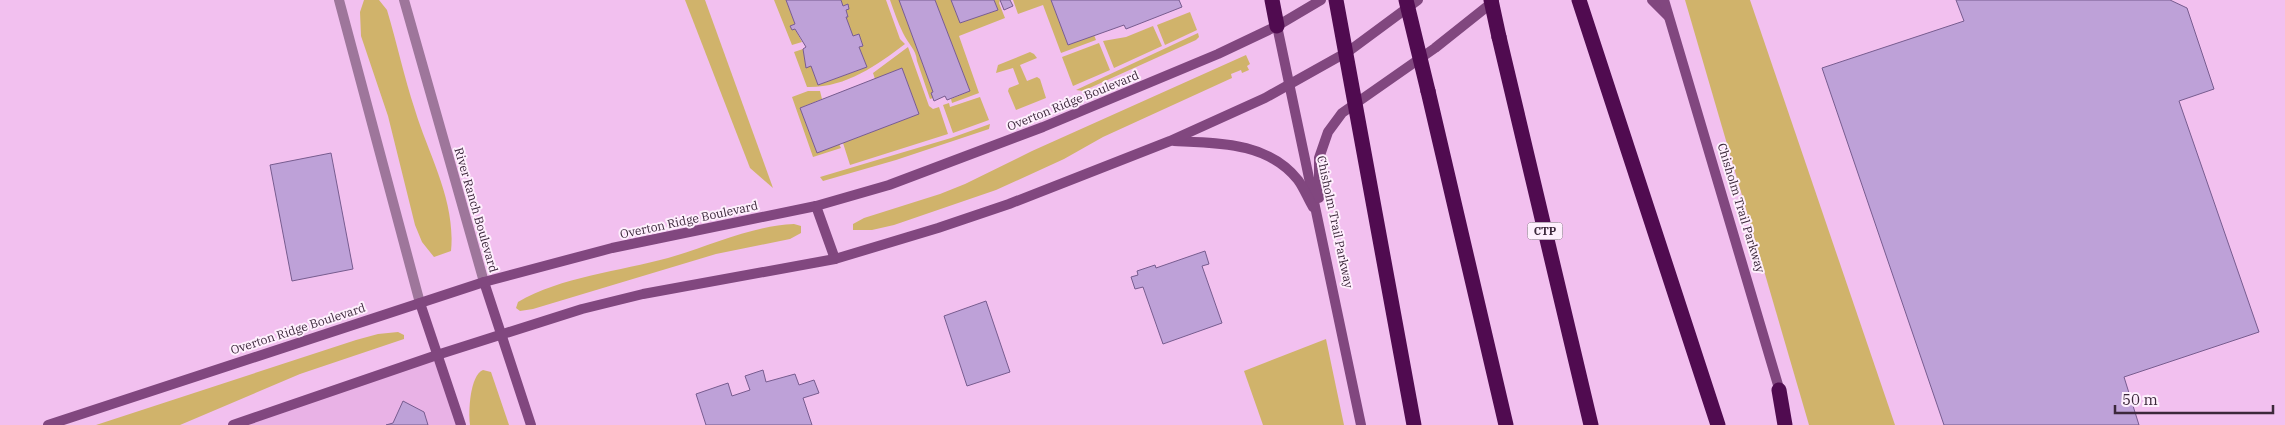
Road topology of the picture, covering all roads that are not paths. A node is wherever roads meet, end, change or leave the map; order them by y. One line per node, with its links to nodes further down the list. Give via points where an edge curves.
1 (339, 0): 21 (street)
2 (404, 0): 20 (street, River Ranch Boulevard)
3 (1272, 0): 14 (highway)
4 (1321, 0): 14 (street, Overton Ridge Boulevard)
5 (1336, 0): 30 (highway, bridge)
6 (1406, 0): 31 (highway, bridge)
7 (1418, 0): 15 (street, via 1349,52)
8 (1491, 0): 32 (highway, CTP, bridge)
9 (1495, 0): 18 (street, via 1436,48 1342,114 1328,132 1319,158)
10 (1579, 0): 33 (highway)
11 (1652, 0): 13 (street)
12 (1664, 0): 13 (street, Chisholm Trail Parkway)
13 (1668, 16): 24 (street, Chisholm Trail Parkway)
14 (1277, 26): 15 (street, Chisholm Trail Parkway); 17 (street, Overton Ridge Boulevard, via 1218,54 970,156 890,185)
15 (1291, 85): 16 (street); 18 (street, Chisholm Trail Parkway)
16 (1170, 141): 18 (street, via 1250,148 1278,161 1298,180); 19 (street, via 1009,204)
17 (816, 206): 19 (street); 20 (street, Overton Ridge Boulevard, via 612,248)
18 (1319, 219): 29 (street, Chisholm Trail Parkway)
19 (835, 259): 22 (street, via 643,294)
20 (484, 282): 21 (street, Overton Ridge Boulevard); 22 (street, River Ranch Boulevard)
21 (420, 303): 23 (street); 25 (street, Overton Ridge Boulevard)
22 (499, 334): 23 (street); 28 (street, River Ranch Boulevard)
23 (437, 355): 26 (street); 27 (street)
24 (1779, 390): 34 (highway); 35 (street, Chisholm Trail Parkway)
25 (48, 425)
26 (233, 425)
27 (461, 425)
28 (531, 425)
29 (1361, 425)
30 (1414, 425)
31 (1506, 425)
32 (1591, 425)
33 (1718, 425)
34 (1786, 425)
35 (1789, 425)

